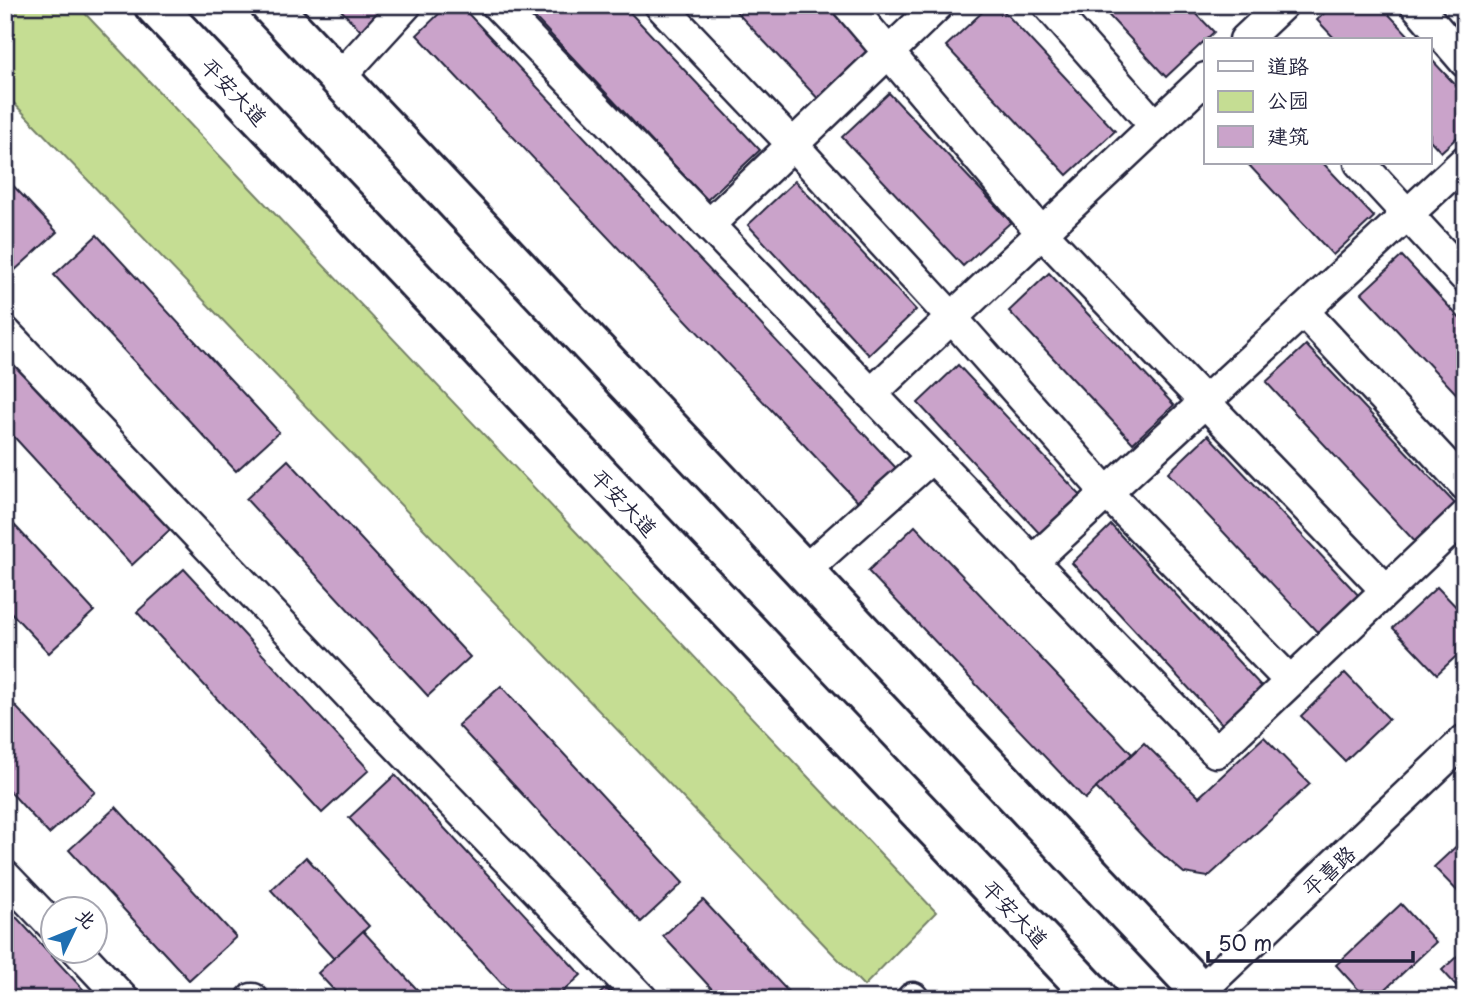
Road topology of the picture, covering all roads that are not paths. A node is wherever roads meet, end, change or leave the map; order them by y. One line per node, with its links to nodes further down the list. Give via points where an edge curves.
1 (154, 5): 44 (main road, 平安大道)
2 (270, 5): 14 (main road)
3 (406, 5): 14 (street)
4 (497, 5): 21 (street)
5 (660, 5): 17 (street)
6 (848, 5): 12 (street)
7 (938, 5): 12 (street)
8 (1048, 5): 16 (street)
9 (1282, 5): 11 (street)
10 (1416, 5): 13 (street)
11 (1249, 38)
12 (890, 52): 17 (street); 22 (street)
13 (1465, 62)
14 (339, 78): 34 (main road)
15 (1204, 80): 16 (street)
16 (1155, 126): 22 (street)
17 (793, 145): 21 (street); 25 (street)
18 (1465, 161): 20 (street)
19 (1361, 164): 20 (street)
20 (1407, 214): 23 (street); 24 (street)
21 (709, 225): 27 (street)
22 (1042, 233): 25 (street); 28 (street)
23 (1465, 277)
24 (1303, 311): 28 (street); 30 (street)
25 (952, 318): 27 (street); 31 (street)
26 (5, 332): 43 (street)
27 (871, 394): 29 (street)
28 (1206, 401): 31 (street); 35 (street)
29 (932, 457): 33 (street); 34 (street)
30 (1465, 485)
31 (1107, 493): 33 (street); 36 (street)
32 (1465, 516): 35 (street)
33 (1032, 562): 36 (street, via 1216,752)
34 (804, 571): 41 (main road)
35 (1386, 590): 36 (street)
36 (1290, 681)
37 (1465, 740): 41 (street, 平喜路)
38 (5, 876): 39 (street)
39 (38, 910)
40 (91, 965): 42 (street)
41 (1200, 996)
42 (123, 999)
43 (642, 999)
44 (1097, 999)

